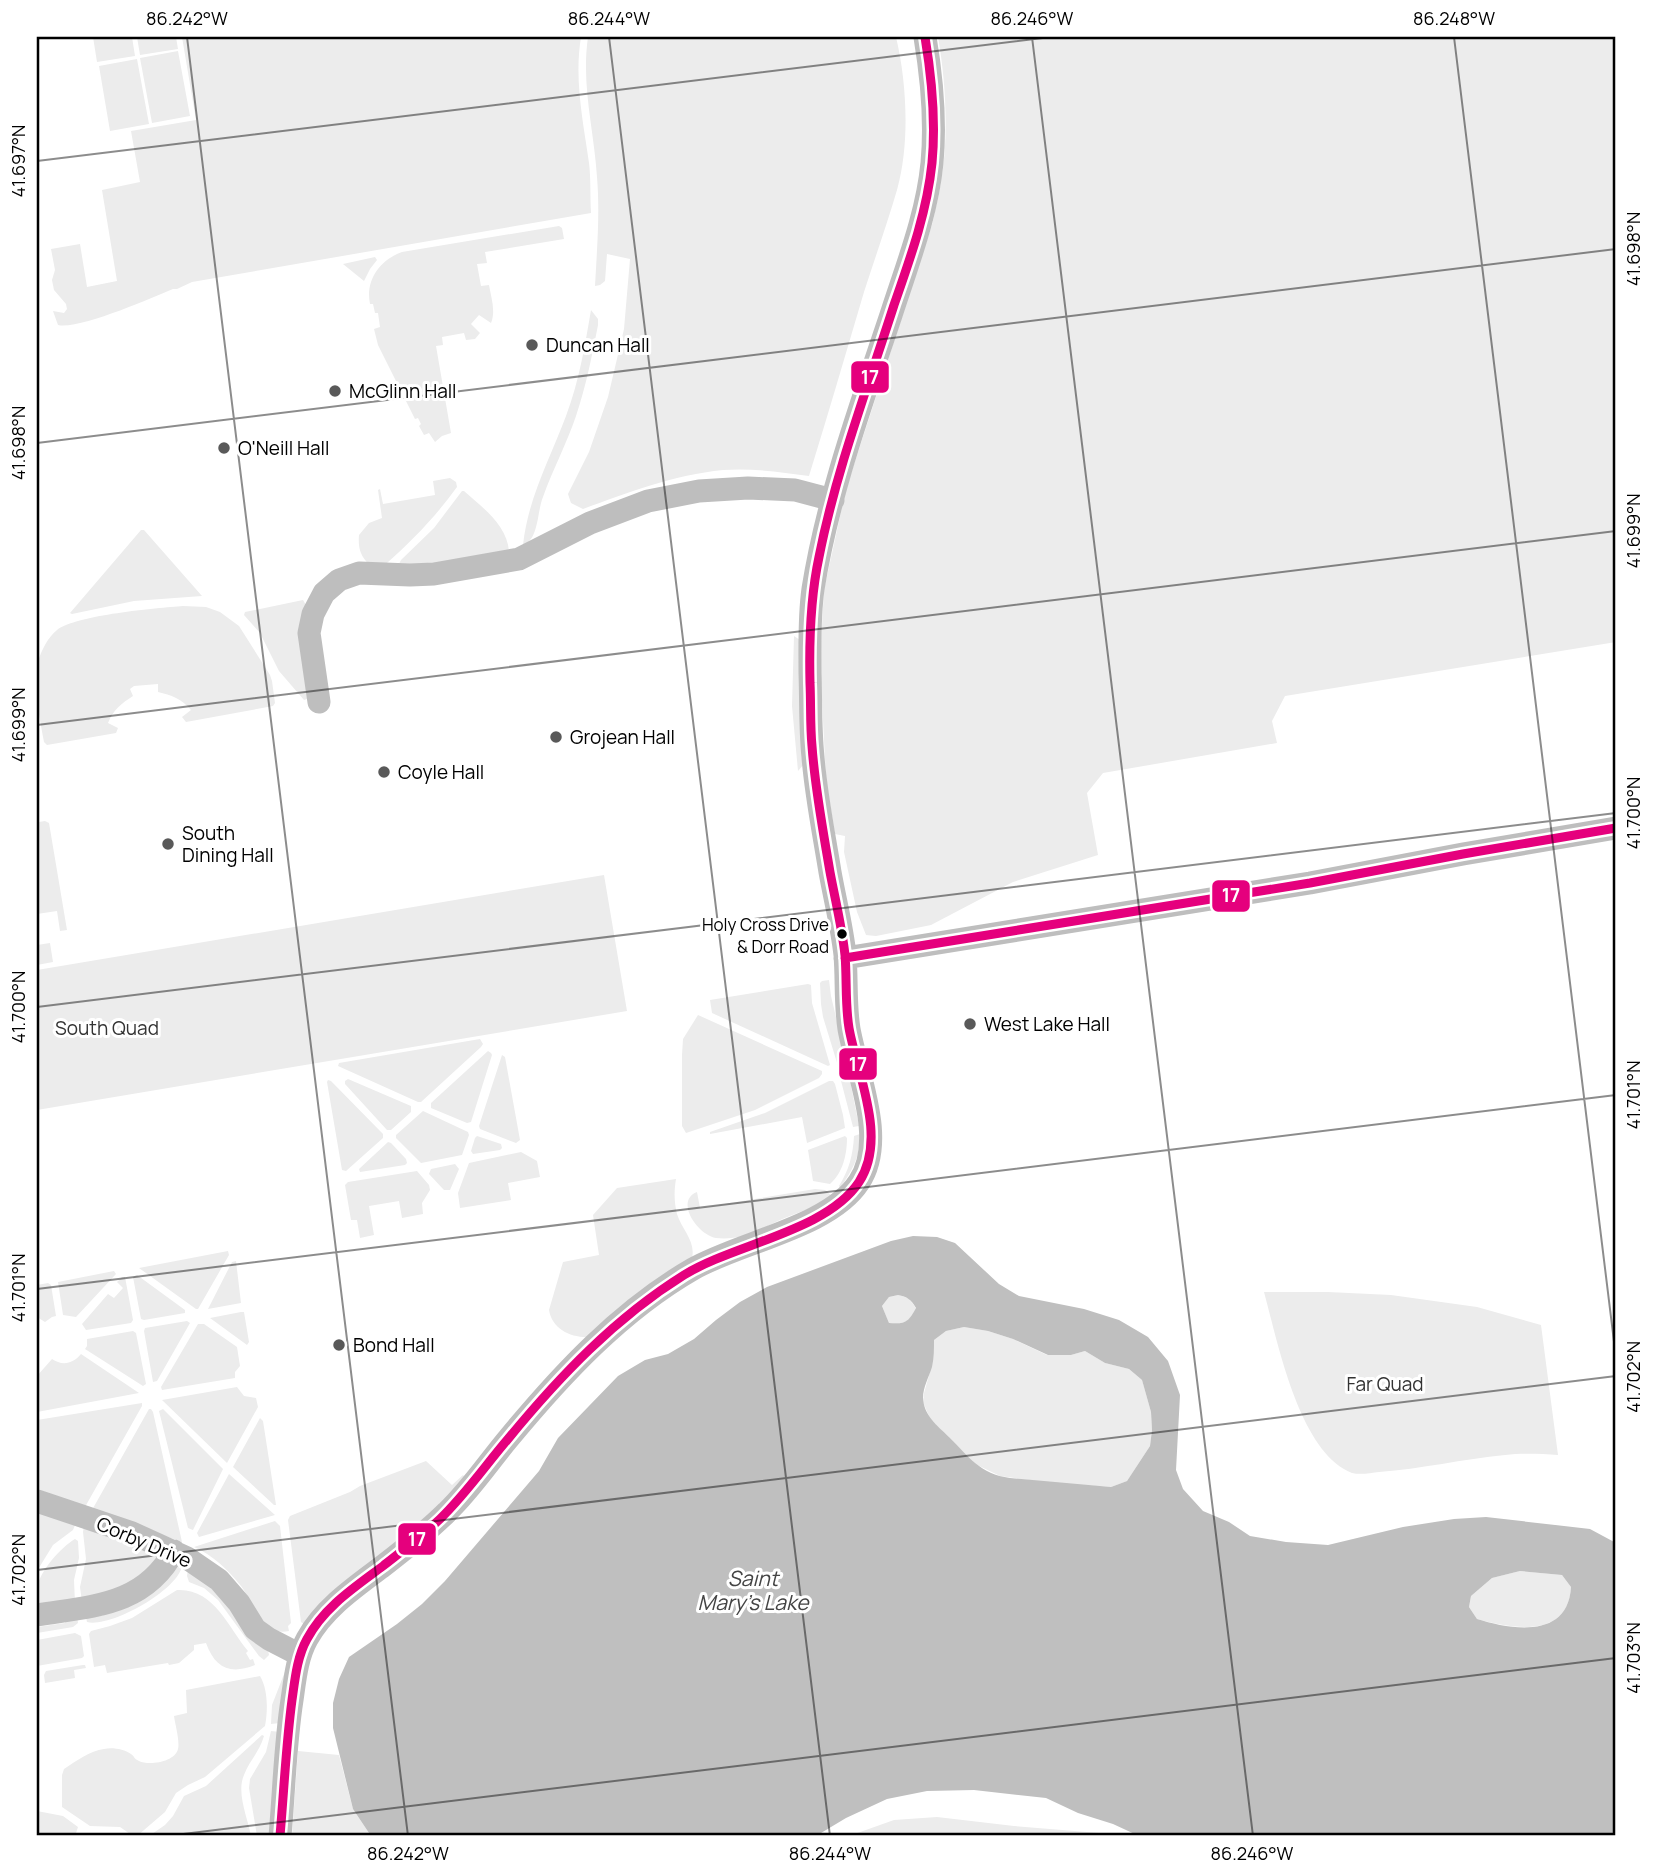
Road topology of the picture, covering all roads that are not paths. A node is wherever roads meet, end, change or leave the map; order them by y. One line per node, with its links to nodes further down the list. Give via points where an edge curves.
1 (925, 37): 2 (street, via 934,120 924,209)
2 (833, 499): 3 (street, via 795,490 699,491 648,501 590,523 519,559 434,574 348,576 324,593 310,624); 5 (street, via 809,623 812,740)
3 (319, 702)
4 (1616, 828): 5 (street)
5 (845, 958): 9 (street, via 849,1030 870,1126 871,1153 858,1185 830,1211 698,1266 629,1313 547,1395 445,1515 335,1604 311,1632)
6 (37, 1501): 7 (street, Corby Drive)
7 (174, 1551): 8 (street, via 165,1568 133,1594 106,1604); 9 (street, Corby Drive, via 219,1580 255,1629)
8 (37, 1615)
9 (300, 1655): 10 (street, via 288,1729)
10 (280, 1836)

